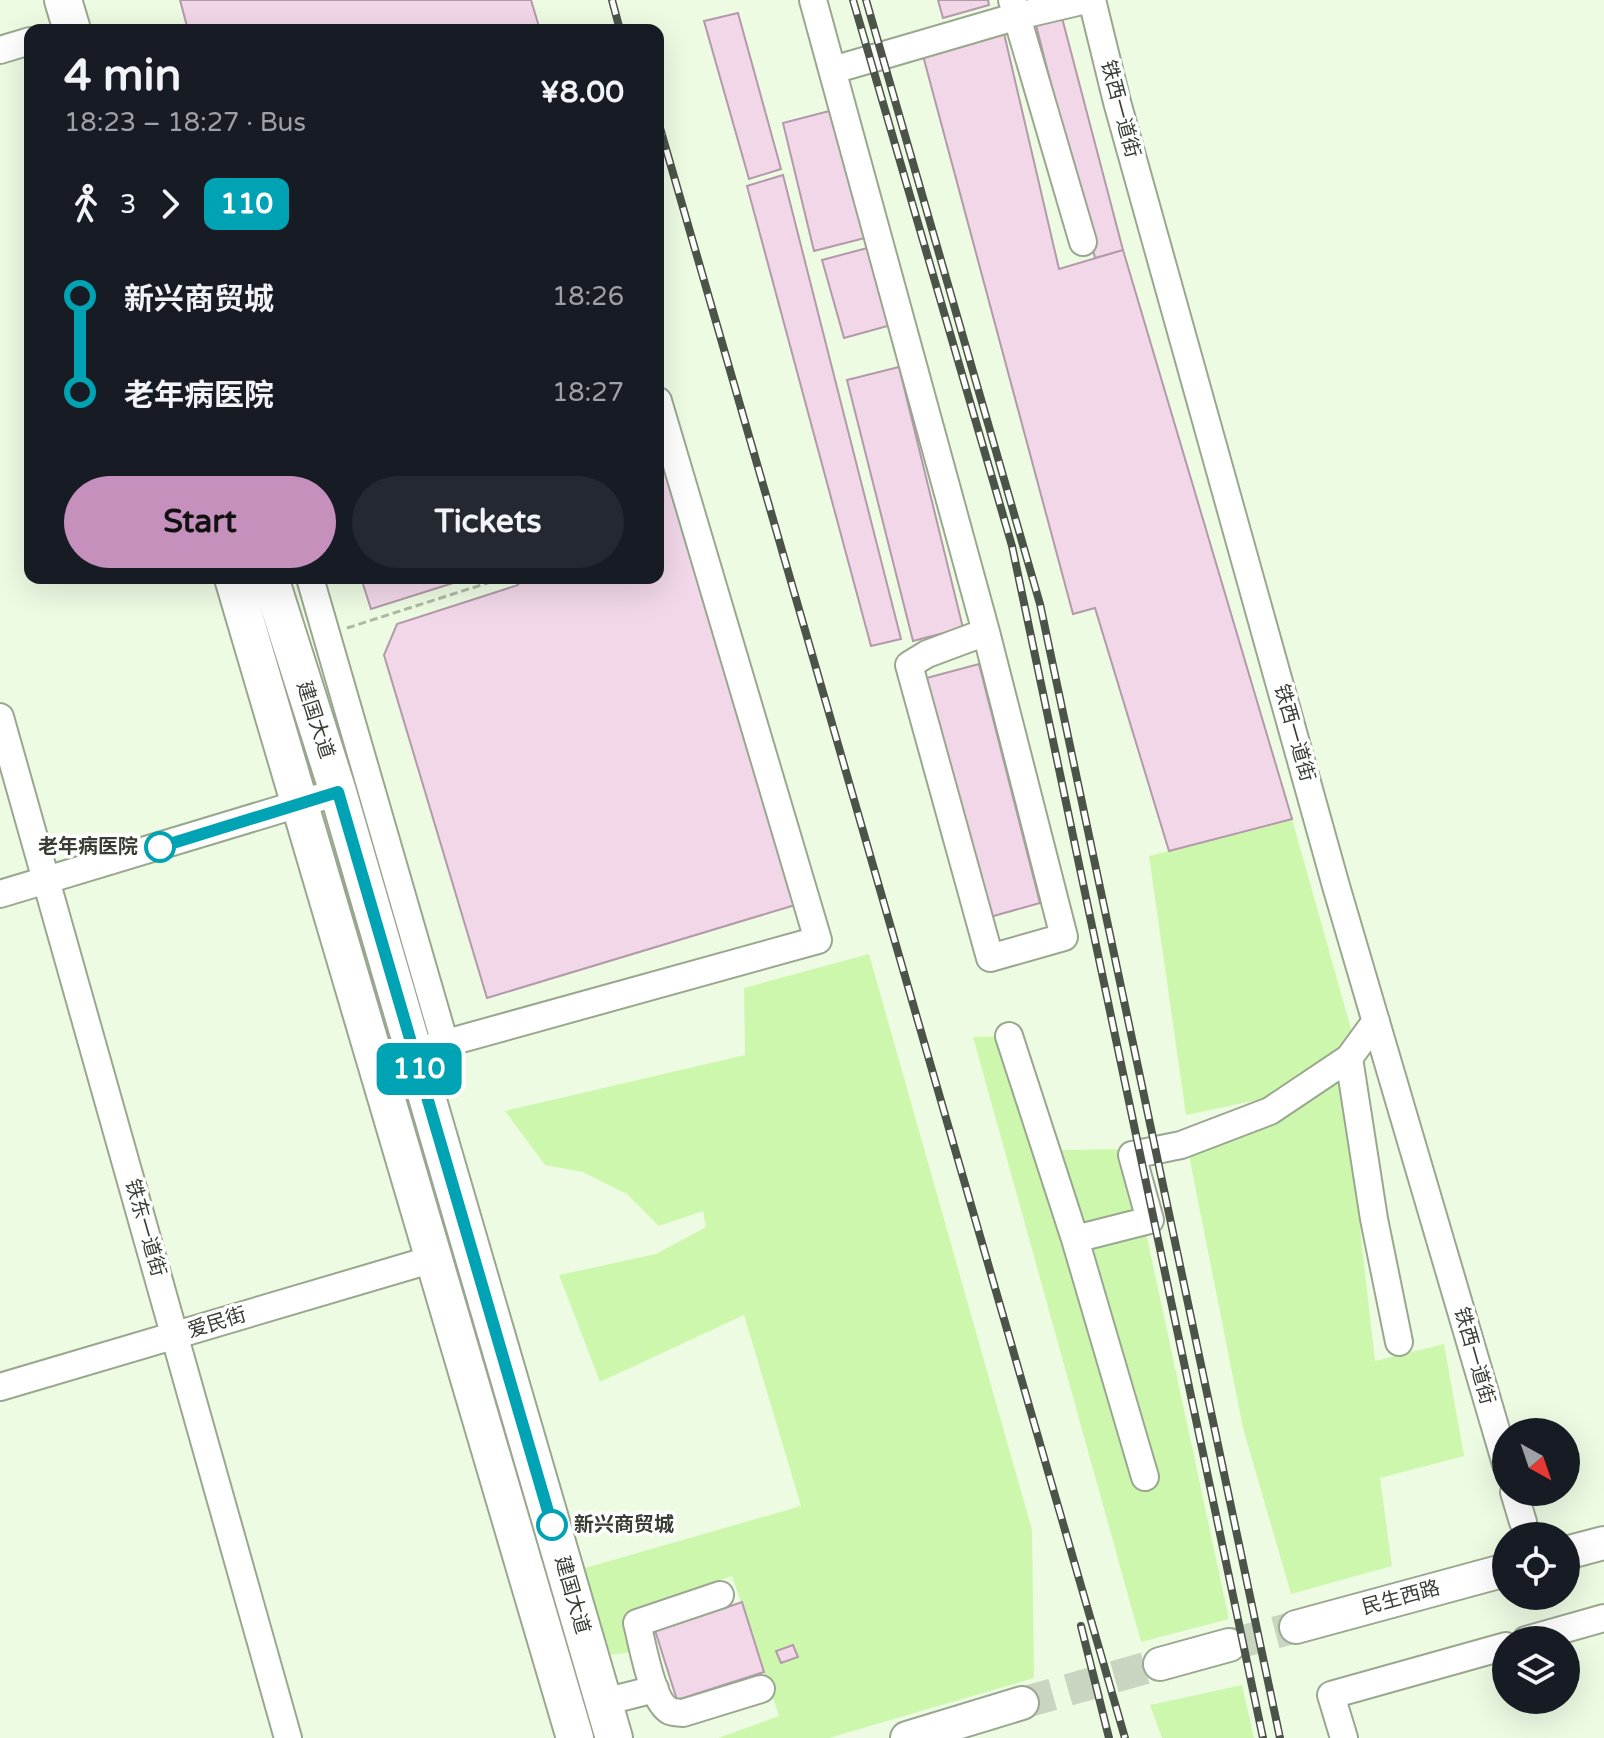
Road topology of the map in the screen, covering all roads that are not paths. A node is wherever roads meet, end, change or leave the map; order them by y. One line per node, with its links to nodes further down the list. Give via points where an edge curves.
1 (813, 0): 6 (street)
2 (1089, 0): 3 (street); 19 (street, 铁西一道街)
3 (1015, 8): 6 (street); 7 (street)
4 (24, 43): 5 (street)
5 (0, 50)
6 (833, 70): 12 (street)
7 (1083, 242)
8 (664, 421): 21 (street, via 818,940)
9 (235, 584): 16 (highway, 建国大道)
10 (272, 584): 15 (highway, 建国大道)
11 (312, 584): 21 (street)
12 (986, 632): 12 (street, via 909,665 990,958 1064,937)
13 (0, 717): 14 (street, 铁东一道街)
14 (9, 781): 17 (street, 铁东一道街)
15 (338, 792): 16 (street); 21 (highway, 建国大道)
16 (299, 805): 17 (street); 24 (highway, 建国大道)
17 (47, 880): 18 (street); 25 (street, 铁东一道街)
18 (0, 894)
19 (1376, 1021): 22 (street); 28 (street, 铁西一道街)
20 (1009, 1036): 23 (street)
21 (429, 1048): 44 (highway, 建国大道)
22 (1349, 1058): 23 (street, via 1270,1111 1181,1145 1132,1155 1150,1220); 26 (street)
23 (1075, 1239): 29 (street)
24 (433, 1259): 25 (street, 爱民街); 47 (highway, 建国大道)
25 (175, 1335): 27 (street, 爱民街); 46 (street, 铁东一道街)
26 (1399, 1342)
27 (0, 1387)
28 (1493, 1418)
29 (1145, 1477)
30 (1518, 1506): 31 (street)
31 (1523, 1522)
32 (1604, 1543): 33 (main road)
33 (1580, 1549)
34 (1492, 1574): 38 (main road, 民生西路)
35 (720, 1595): 42 (street, via 637,1623)
36 (1604, 1618): 37 (street)
37 (1576, 1626)
38 (1296, 1627)
39 (1229, 1645): 41 (main road)
40 (1492, 1650): 50 (street, via 1331,1695)
41 (1160, 1664)
42 (655, 1689): 43 (street, via 671,1712 683,1713); 44 (street)
43 (761, 1689)
44 (604, 1702): 48 (highway, 建国大道)
45 (1022, 1703): 49 (main road)
46 (288, 1738)
47 (575, 1738)
48 (614, 1738)
49 (907, 1738)
50 (1344, 1738)

